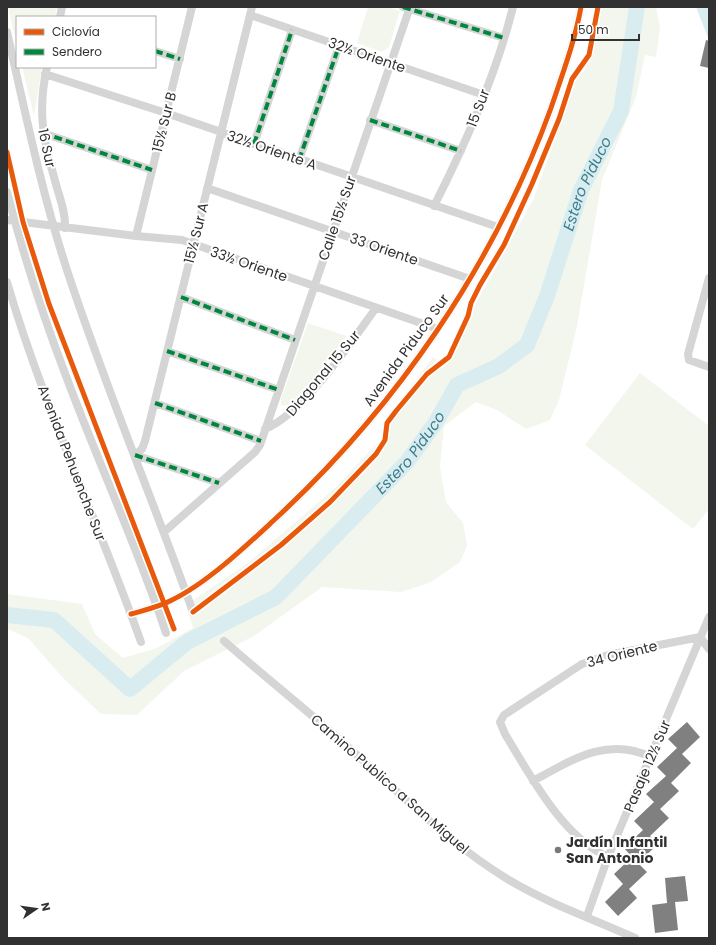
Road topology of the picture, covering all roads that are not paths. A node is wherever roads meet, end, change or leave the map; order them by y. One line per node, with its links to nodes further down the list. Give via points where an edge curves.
1 (192, 7): 11 (street, 15½ Sur B)
2 (513, 7): 8 (street, 15 Sur)
3 (581, 7): 30 (street, Avenida Piduco Sur, via 573,42 545,124)
4 (408, 8): 8 (street); 12 (street, Calle 15½ Sur)
5 (251, 11): 6 (street, 32½ Oriente); 18 (street, 15½ Sur A)
6 (292, 30): 9 (street, 32½ Oriente); 19 (street)
7 (7, 32): 28 (street)
8 (504, 38): 14 (street, 15 Sur)
9 (339, 46): 12 (street, 32½ Oriente); 21 (street)
10 (156, 50): 11 (street)
11 (180, 59): 15 (street, 15½ Sur B)
12 (390, 63): 14 (street, 32½ Oriente); 16 (street, Calle 15½ Sur)
13 (46, 71): 15 (street, 32½ Oriente A); 17 (street, 16 Sur, via 41,94)
14 (484, 95): 20 (street, 15 Sur)
15 (166, 113): 18 (street, 32½ Oriente A); 22 (street, 15½ Sur B)
16 (370, 120): 20 (street); 23 (street, Calle 15½ Sur)
17 (43, 133): 22 (street); 29 (street, 16 Sur, via 64,213)
18 (221, 133): 19 (street, 32½ Oriente A); 24 (street, 15½ Sur A)
19 (254, 144): 21 (street, 32½ Oriente A)
20 (461, 150): 26 (street, 15 Sur)
21 (299, 160): 23 (street, 32½ Oriente A)
22 (152, 170): 32 (street, 15½ Sur B)
23 (350, 178): 26 (street, 32½ Oriente A); 31 (street, Calle 15½ Sur)
24 (207, 188): 31 (street, 33 Oriente); 33 (street, 15½ Sur A)
25 (7, 192): 27 (street, Avenida Pehuenche Sur)
26 (434, 206): 30 (street, 32½ Oriente A)
27 (11, 221): 28 (street, 33½ Oriente); 52 (street, Avenida Pehuenche Sur, via 66,377)
28 (54, 227): 29 (street, 33½ Oriente); 48 (street, via 91,341)
29 (65, 228): 32 (street, 33½ Oriente)
30 (498, 228): 35 (street, Avenida Piduco Sur)
31 (332, 231): 35 (street, 33 Oriente); 37 (street, Calle 15½ Sur)
32 (136, 236): 33 (street, 33½ Oriente, via 178,239)
33 (193, 245): 37 (street, 33½ Oriente); 38 (street, 15½ Sur A)
34 (709, 278): 43 (street, via 688,354 689,360)
35 (470, 279): 40 (street, Avenida Piduco Sur)
36 (7, 282): 54 (street, Avenida Pehuenche Sur, via 16,314 80,488)
37 (313, 287): 39 (street, 33½ Oriente); 41 (street, Calle 15½ Sur)
38 (181, 298): 41 (street); 42 (street, 15½ Sur A)
39 (376, 308): 40 (street, 33½ Oriente); 46 (street, Diagonal 15 Sur, via 292,412)
40 (438, 329): 51 (street, Avenida Piduco Sur, via 381,407 322,474 262,532)
41 (295, 340): 44 (street, Calle 15½ Sur)
42 (167, 351): 44 (street); 45 (street, 15½ Sur A)
43 (709, 368)
44 (279, 390): 46 (street, Calle 15½ Sur)
45 (155, 403): 47 (street); 48 (street, 15½ Sur A, via 144,445)
46 (265, 429): 47 (street)
47 (261, 441): 49 (street, via 255,452)
48 (135, 455): 49 (street); 50 (street)
49 (219, 483): 50 (street)
50 (164, 532): 51 (street)
51 (186, 592): 52 (street, Avenida Piduco Sur); 53 (street)
52 (157, 606): 54 (street, Avenida Piduco Sur); 56 (street, Avenida Pehuenche Sur)
53 (193, 612)
54 (131, 614): 59 (street, Avenida Pehuenche Sur)
55 (709, 617): 57 (street, Pasaje 12½ Sur)
56 (166, 633)
57 (700, 637): 60 (street); 61 (street, Pasaje 12½ Sur); 62 (street, 34 Oriente, via 616,654 582,664 504,715 500,722 505,734)
58 (224, 641): 64 (street, Camino Publico a San Miguel, via 347,746 452,841 509,880 573,912)
59 (141, 642)
60 (709, 649)
61 (651, 756): 62 (street, via 630,749 608,748 582,755); 63 (street, Pasaje 12½ Sur)
62 (533, 781): 63 (street, via 564,822 597,853)
63 (608, 857): 64 (street, Pasaje 12½ Sur)
64 (587, 916): 65 (street, Camino Publico a San Miguel)
65 (635, 938)

